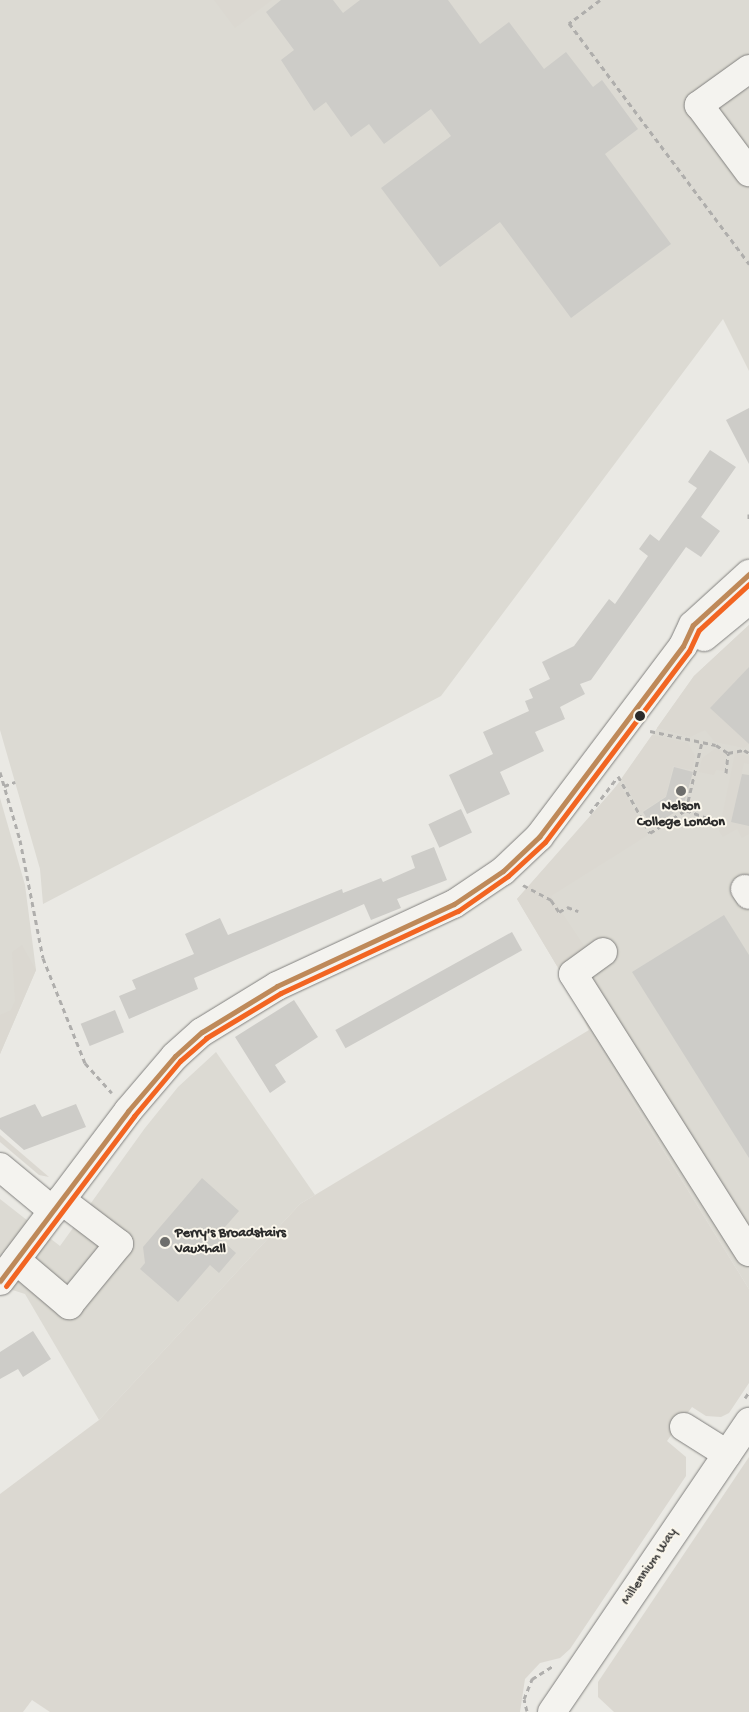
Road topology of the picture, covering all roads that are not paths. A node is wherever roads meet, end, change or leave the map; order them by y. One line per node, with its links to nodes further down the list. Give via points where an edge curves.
1 (749, 68): 2 (main road, via 700,105)
2 (749, 172)
3 (749, 574): 5 (main road, via 692,624)
4 (749, 600): 5 (main road, via 704,637)
5 (683, 646): 8 (main road, via 539,837 503,871 454,904 227,1014 175,1056 128,1111)
6 (602, 952): 9 (main road, via 574,974)
7 (0, 1167): 8 (main road)
8 (57, 1205): 10 (main road); 10 (main road, via 119,1244 69,1306)
9 (749, 1252)
10 (7, 1265)
11 (745, 1413): 13 (main road, Millennium Way)
12 (684, 1427): 13 (main road)
13 (727, 1454): 14 (main road, Millennium Way)
14 (563, 1708)

